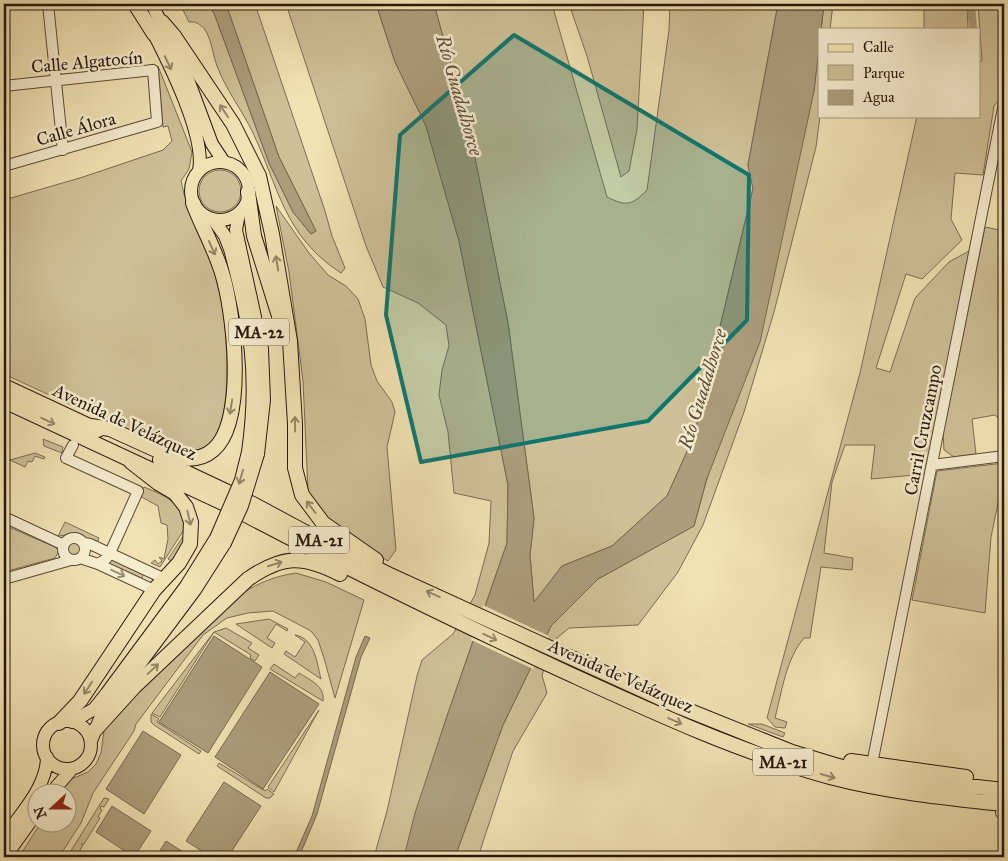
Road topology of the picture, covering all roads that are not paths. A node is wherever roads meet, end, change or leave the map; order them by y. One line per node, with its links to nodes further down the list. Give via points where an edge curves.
1 (48, 4): 5 (street)
2 (137, 4): 4 (highway)
3 (152, 4): 4 (main road)
4 (158, 28): 10 (main road, via 190,82 212,144); 12 (main road, one-way to 12, via 200,149); 17 (highway, one-way to 4, via 285,306 259,176 233,124 174,36)
5 (57, 80): 6 (street, Calle Algatocín); 8 (street, Calle Algatocín, via 152,70); 9 (street)
6 (4, 86)
7 (1004, 103): 25 (street, Carril Cruzcampo)
8 (157, 122): 9 (street, Calle Álora)
9 (63, 150): 11 (street, Calle Álora)
10 (224, 162): 12 (main road); 13 (main road, via 242,172)
11 (4, 166)
12 (199, 170): 14 (main road, via 191,186)
13 (248, 192): 15 (main road, MA-22); 17 (highway, via 254,236 281,323)
14 (193, 203): 16 (main road, MA-22); 20 (highway, one-way to 20, via 222,273 232,312 235,369 226,431 213,450 195,459 184,460 110,429)
15 (239, 213): 16 (main road, via 226,219); 22 (main road, MA-22, via 236,230 262,349 264,400)
16 (213, 219): 22 (main road, MA-22, via 230,248 250,335)
17 (293, 380): 36 (highway, one-way to 17, via 323,523 302,495 295,468)
18 (4, 386): 20 (highway, Avenida de Velázquez / MA-21)
19 (4, 400): 24 (highway, Avenida de Velázquez / MA-21, one-way to 24)
20 (91, 426): 26 (highway, Avenida de Velázquez / MA-21)
21 (73, 445): 31 (street, via 66,458 138,491)
22 (253, 453): 26 (main road, MA-22, bridge)
23 (1004, 456): 25 (street)
24 (132, 462): 26 (highway, Avenida de Velázquez / MA-21); 34 (highway, one-way to 34, via 175,493 186,507 191,528 190,544)
25 (932, 465): 42 (street, Carril Cruzcampo)
26 (238, 504): 28 (main road, bridge); 36 (highway, Avenida de Velázquez / MA-21)
27 (4, 517): 30 (street)
28 (221, 540): 38 (main road, via 94,709); 40 (main road, via 195,590 102,716)
29 (84, 543): 30 (street, via 75,538); 31 (street); 32 (street, via 85,550)
30 (64, 545): 32 (street, via 66,555)
31 (110, 553): 33 (street); 34 (street)
32 (76, 559): 33 (street); 35 (street)
33 (98, 564): 37 (street, one-way to 37)
34 (166, 579): 37 (highway)
35 (4, 580)
36 (385, 580): 39 (highway, Avenida de Velázquez / MA-21, one-way to 36, via 414,585 402,574); 40 (highway, one-way to 36, via 134,686 248,579 268,565 289,560 309,562 334,571); 47 (highway, Avenida de Velázquez / MA-21, one-way to 47, via 458,623 630,702 738,746 822,774 887,790)
37 (154, 590): 38 (highway, one-way to 38)
38 (65, 722): 40 (main road, via 81,725); 41 (main road, via 48,732 44,741)
39 (733, 728): 42 (highway, via 748,729 808,750); 46 (highway, Avenida de Velázquez / MA-21, via 792,752 878,776)
40 (93, 735): 43 (main road, via 88,758)
41 (47, 758): 43 (main road, via 63,769); 49 (main road, via 42,782)
42 (872, 764): 44 (highway)
43 (72, 769): 45 (main road)
44 (1004, 781)
45 (59, 784)
46 (1004, 790)
47 (1003, 811)
48 (28, 825): 50 (main road)
49 (4, 838)
50 (5, 857)

